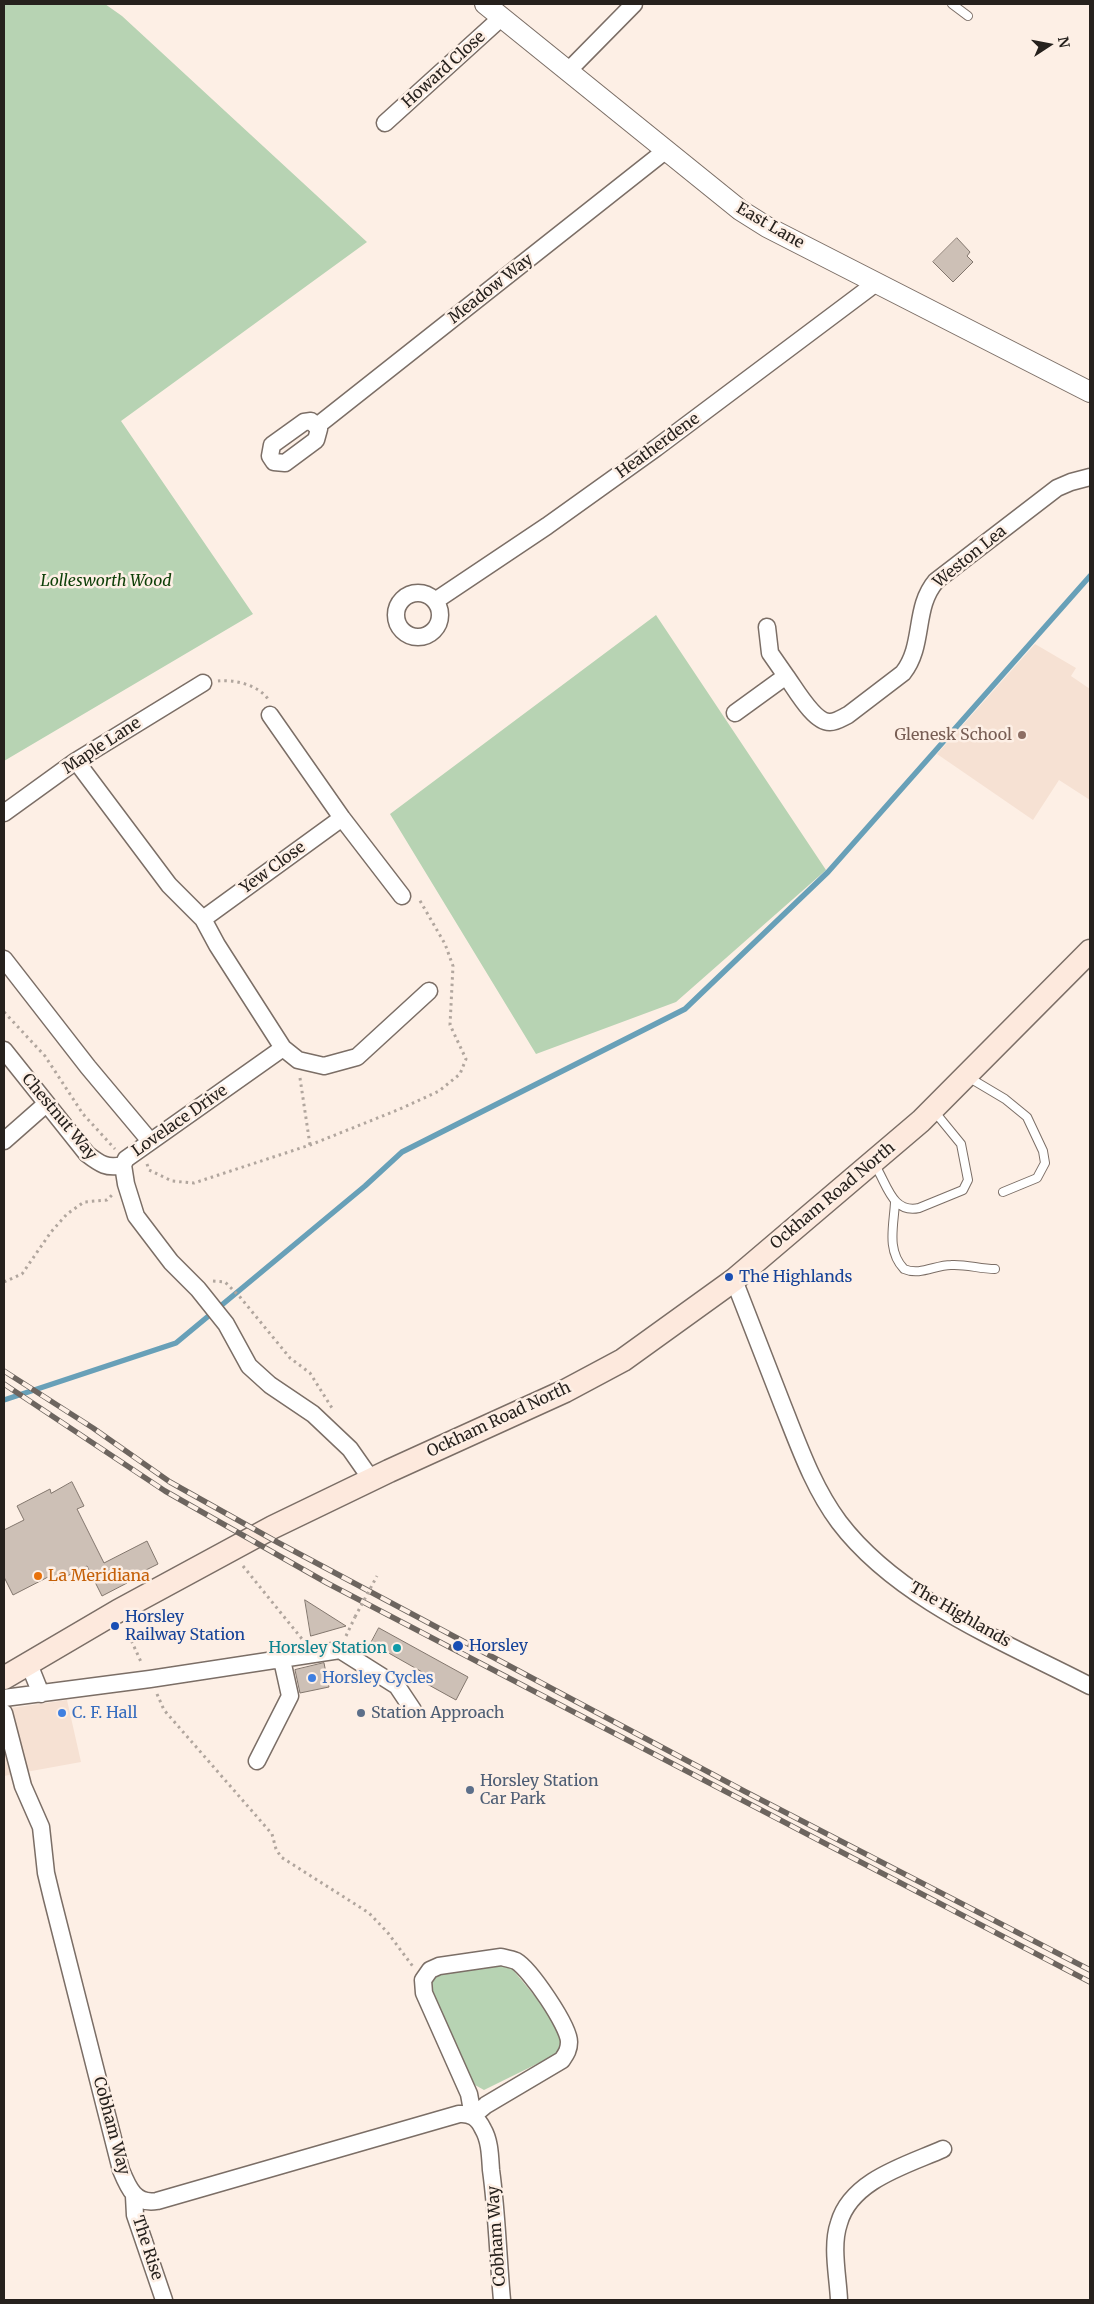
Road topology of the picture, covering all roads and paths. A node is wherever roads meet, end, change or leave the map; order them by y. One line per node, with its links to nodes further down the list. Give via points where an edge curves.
1 (486, 4): 5 (street, East Lane)
2 (952, 4): 4 (lane)
3 (631, 5): 6 (street)
4 (968, 16)
5 (502, 17): 6 (street, East Lane); 7 (street, Howard Close)
6 (568, 71): 8 (street, East Lane)
7 (385, 123)
8 (665, 151): 9 (street, East Lane, via 740,210); 11 (street, Meadow Way)
9 (876, 283): 10 (street, East Lane); 13 (street, Heatherdene, via 656,448)
10 (1090, 392)
11 (317, 426)
12 (1090, 477): 15 (street, Weston Lea, via 1057,488 936,581 922,606 910,664 903,673 848,715 828,723 818,718)
13 (435, 601)
14 (767, 627): 15 (street, Weston Lea, via 770,653)
15 (786, 676): 17 (street)
16 (203, 683): 19 (street, Maple Lane)
17 (736, 713)
18 (270, 715): 21 (street)
19 (76, 761): 20 (street, Maple Lane); 23 (street, via 169,884)
20 (4, 813)
21 (342, 818): 22 (street); 23 (street, Yew Close)
22 (402, 896)
23 (203, 919): 29 (street)
24 (431, 919): 37 (path, via 453,966 450,1025 466,1060 460,1074 439,1091)
25 (1090, 951): 32 (main road, Ockham Road North)
26 (4, 959): 36 (street)
27 (429, 991): 31 (street, via 357,1057 324,1066)
28 (4, 1012): 39 (path, via 45,1056 83,1114)
29 (283, 1048): 31 (street); 36 (street, Lovelace Drive)
30 (4, 1050): 33 (street, Chestnut Way)
31 (298, 1060): 37 (path)
32 (966, 1076): 34 (main road, Ockham Road North); 40 (lane, via 1018,1108 1027,1117 1043,1151 1045,1163 1037,1178)
33 (46, 1104): 35 (street); 39 (street, Chestnut Way, via 87,1154 101,1166)
34 (933, 1110): 38 (main road, Ockham Road North); 41 (lane, via 961,1144 967,1185 963,1190 912,1210)
35 (4, 1141)
36 (146, 1144): 37 (path, via 149,1170 172,1181 194,1182); 39 (street, Lovelace Drive)
37 (310, 1145)
38 (872, 1162): 41 (lane); 43 (main road, Ockham Road North)
39 (125, 1165): 44 (path, via 115,1192 107,1200 84,1202 68,1214 51,1232 22,1274); 47 (street, Lovelace Drive, via 126,1184 136,1216 171,1262 222,1319 249,1366 270,1385 313,1414 350,1449)
40 (1003, 1192)
41 (895, 1202): 42 (lane, via 893,1252 904,1269 918,1272 951,1265)
42 (995, 1269)
43 (734, 1280): 47 (main road, Ockham Road North, via 623,1360); 57 (street, The Highlands, via 806,1463 820,1494 839,1522 887,1570 946,1611)
44 (4, 1282)
45 (227, 1284): 46 (path, via 290,1358 310,1373)
46 (335, 1415)
47 (371, 1479): 48 (main road, Ockham Road North)
48 (230, 1550): 50 (main road, Ockham Road North); 52 (path)
49 (377, 1576): 51 (path, bridge)
50 (118, 1612): 54 (main road, Ockham Road North); 56 (path)
51 (355, 1617)
52 (314, 1653): 53 (street); 60 (street, via 340,1650 397,1686)
53 (282, 1660): 56 (street); 62 (street, via 290,1696)
54 (28, 1664): 55 (main road, Ockham Road North); 58 (street)
55 (4, 1678)
56 (150, 1679): 58 (street); 63 (path, via 164,1710 272,1834 281,1857 369,1913 388,1932)
57 (1090, 1686)
58 (41, 1694): 59 (street)
59 (4, 1698)
60 (413, 1710)
61 (4, 1713): 66 (street, Cobham Way, via 23,1786 41,1828 52,1898 121,2170)
62 (257, 1761)
63 (423, 1980): 64 (street, Cobham Way, via 424,1993 468,2094); 64 (street, via 430,1970 439,1966 483,1958 501,1957 516,1961 528,1972 567,2032 569,2042 562,2060 486,2105)
64 (474, 2116): 66 (street, Cobham Way, via 459,2114 157,2201 138,2200); 68 (street, Cobham Way, via 487,2139)
65 (943, 2149): 69 (street, via 874,2181 859,2191 847,2206 839,2222 836,2243)
66 (134, 2196): 67 (street, The Rise, via 135,2215)
67 (164, 2300)
68 (502, 2300)
69 (839, 2300)

